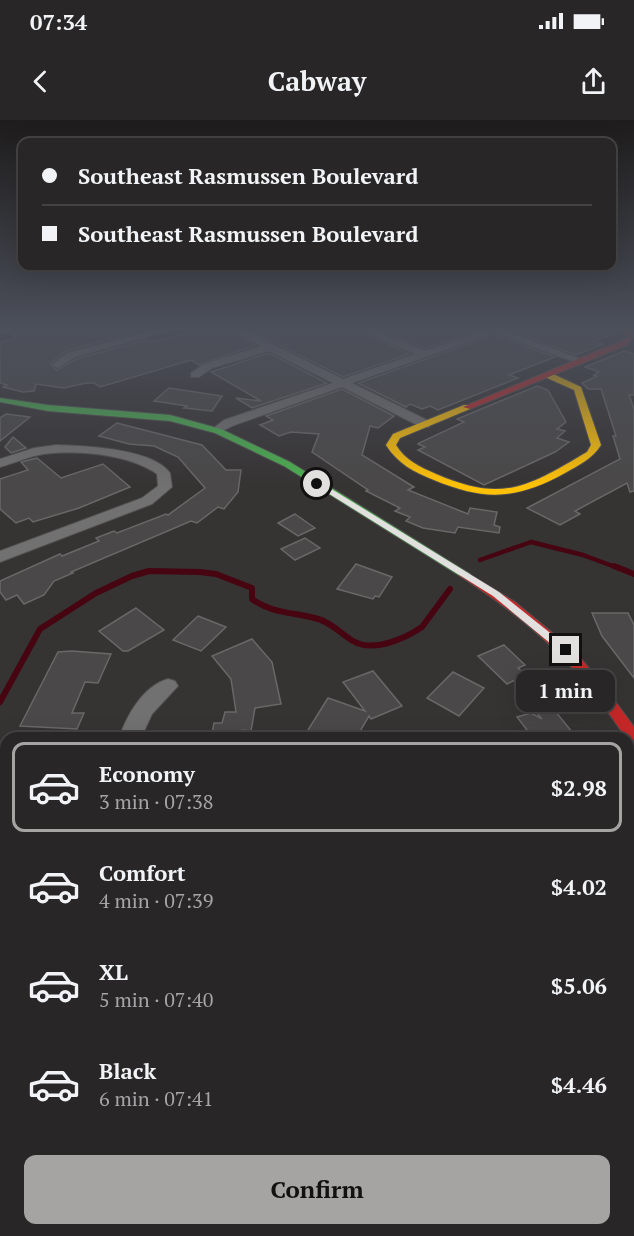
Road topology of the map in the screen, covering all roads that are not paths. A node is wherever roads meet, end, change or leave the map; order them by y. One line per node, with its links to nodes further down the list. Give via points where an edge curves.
1 (342, 382): 5 (street); 6 (street)
2 (530, 382): 5 (street)
3 (563, 382): 5 (street, via 578,389 596,448 516,493 494,497 458,489 396,457 391,445 396,436)
4 (0, 400): 6 (street, via 39,407 152,415)
5 (425, 424)
6 (217, 430): 11 (street, via 299,472 510,604 583,668)
7 (0, 463): 8 (street, via 44,450 77,450 151,464 165,477 165,487 147,501)
8 (0, 557)
9 (168, 686): 10 (street, via 143,708)
10 (132, 732)
11 (629, 732)

